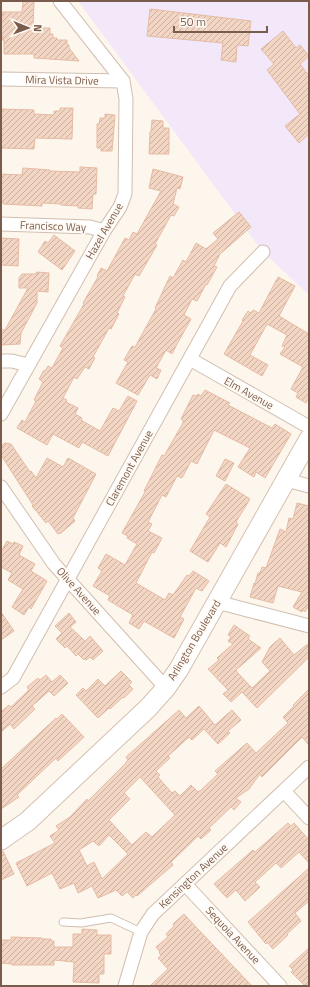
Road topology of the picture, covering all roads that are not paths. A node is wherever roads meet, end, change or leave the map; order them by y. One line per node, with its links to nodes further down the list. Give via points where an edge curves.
1 (60, 1): 3 (street, Hazel Avenue)
2 (1, 79): 3 (street, Mira Vista Drive)
3 (122, 81): 5 (street, Hazel Avenue, via 126,99 125,194)
4 (1, 224): 5 (street, Francisco Way, via 90,227)
5 (104, 231): 9 (street, Hazel Avenue)
6 (263, 252): 7 (street, Claremont Avenue, via 230,286)
7 (190, 360): 11 (street, Elm Avenue); 16 (street, Claremont Avenue)
8 (1, 361): 9 (street)
9 (28, 365): 10 (street, Hazel Avenue)
10 (1, 414)
11 (309, 426)
12 (309, 439): 13 (main road, Arlington Boulevard)
13 (286, 480): 14 (street); 17 (main road, Arlington Boulevard)
14 (309, 486)
15 (1, 487): 16 (street, Olive Avenue, via 54,564)
16 (68, 579): 19 (street, Claremont Avenue, via 13,678); 20 (street, Olive Avenue)
17 (217, 602): 18 (street); 20 (main road, Arlington Boulevard, via 179,670)
18 (309, 626)
19 (1, 688)
20 (166, 688): 24 (main road, Arlington Boulevard, via 28,821)
21 (309, 768): 22 (street, Kensington Avenue)
22 (284, 791): 23 (street); 25 (street, Kensington Avenue)
23 (309, 818)
24 (1, 840)
25 (185, 884): 27 (street, Kensington Avenue, via 153,914); 29 (street, Sequoia Avenue)
26 (63, 922): 27 (lane, via 111,918)
27 (141, 932): 28 (street, Kensington Avenue)
28 (125, 986)
29 (280, 986)

